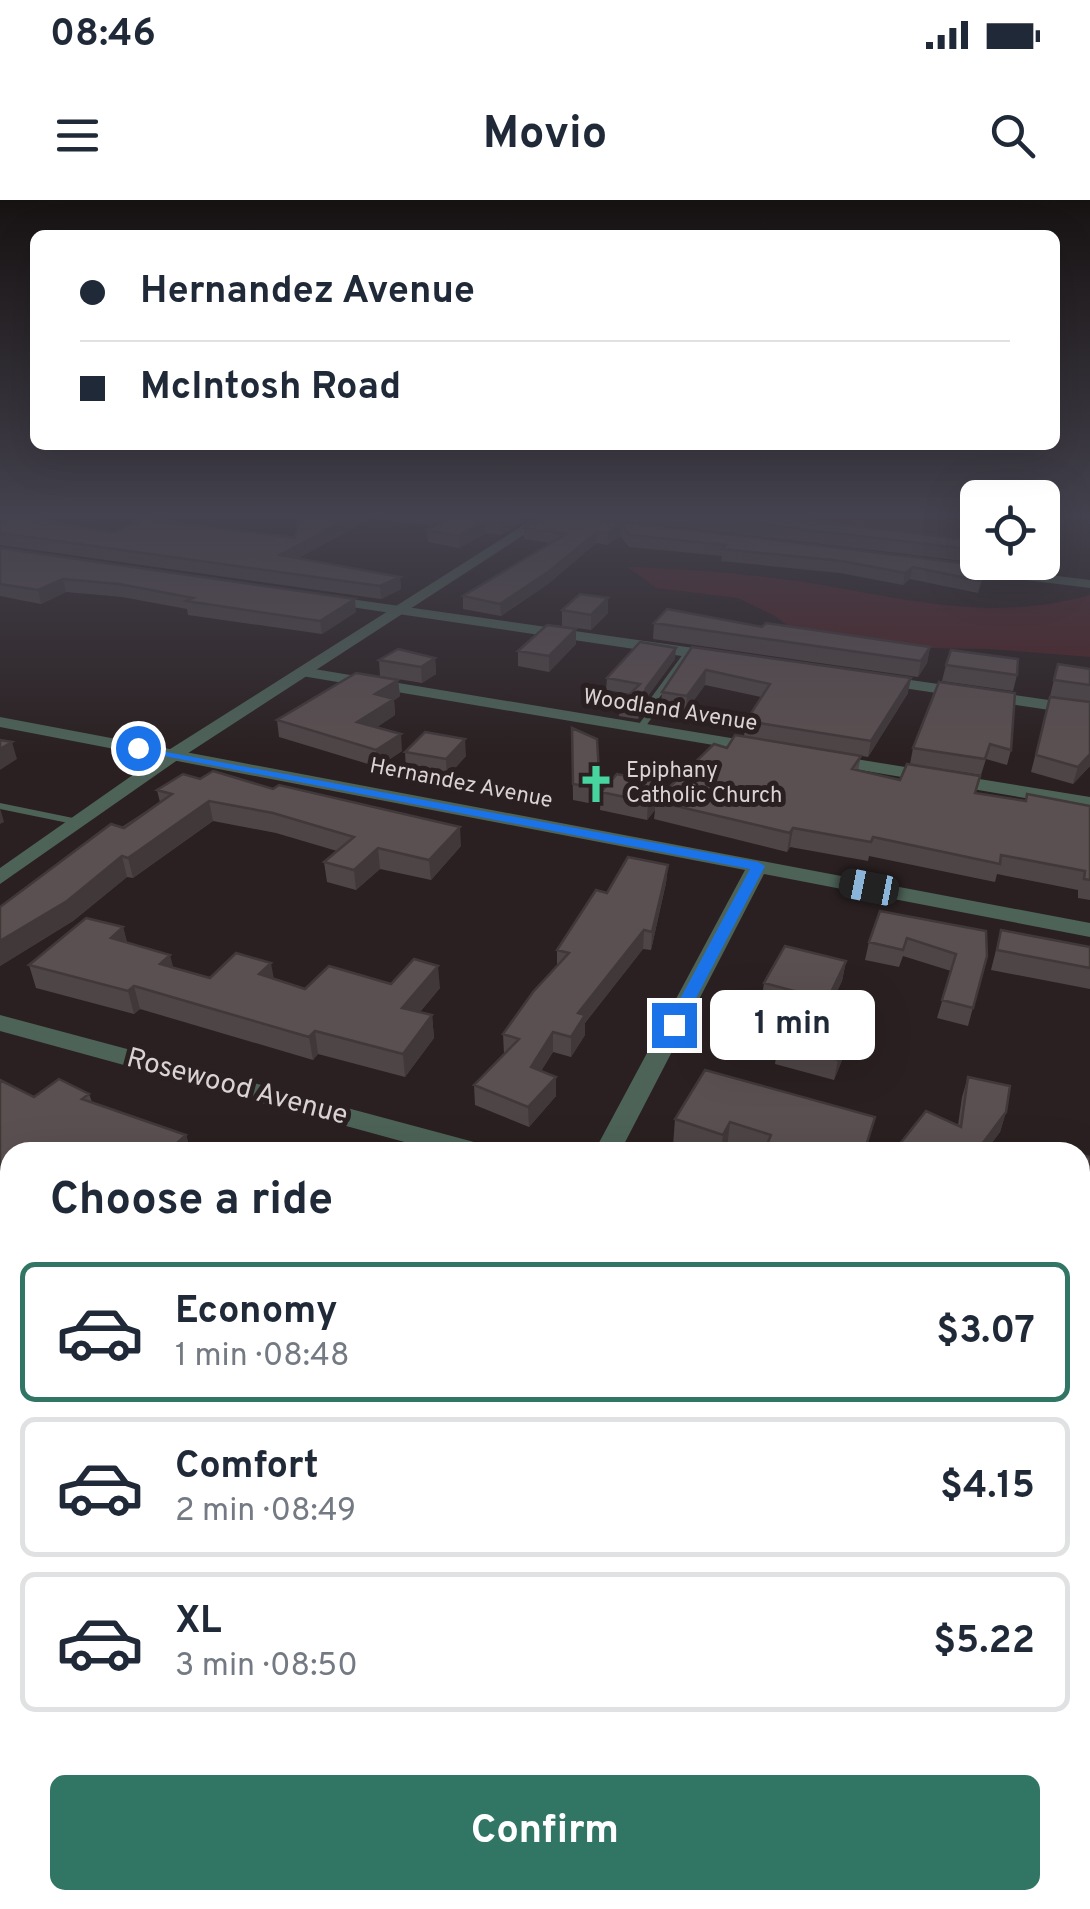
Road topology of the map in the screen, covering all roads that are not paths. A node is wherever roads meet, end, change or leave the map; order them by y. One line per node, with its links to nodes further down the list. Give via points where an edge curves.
1 (304, 596): 3 (street)
2 (421, 596): 3 (street)
3 (400, 610): 4 (street); 6 (street)
4 (688, 652): 5 (street); 10 (lane)
5 (746, 661)
6 (302, 672): 10 (street, Woodland Avenue); 13 (street)
7 (860, 678): 8 (street)
8 (1090, 711)
9 (0, 722): 13 (street, Hernandez Avenue)
10 (640, 728): 11 (street, Woodland Avenue)
11 (777, 751)
12 (796, 754): 14 (street)
13 (173, 755): 16 (street); 17 (street, Hernandez Avenue)
14 (1090, 803)
15 (0, 806): 16 (lane)
16 (78, 822): 18 (street)
17 (758, 866): 19 (street, Hernandez Avenue); 22 (street)
18 (0, 878)
19 (1090, 930)
20 (0, 1023): 21 (street, Rosewood Avenue)
21 (437, 1142)
22 (612, 1142)

